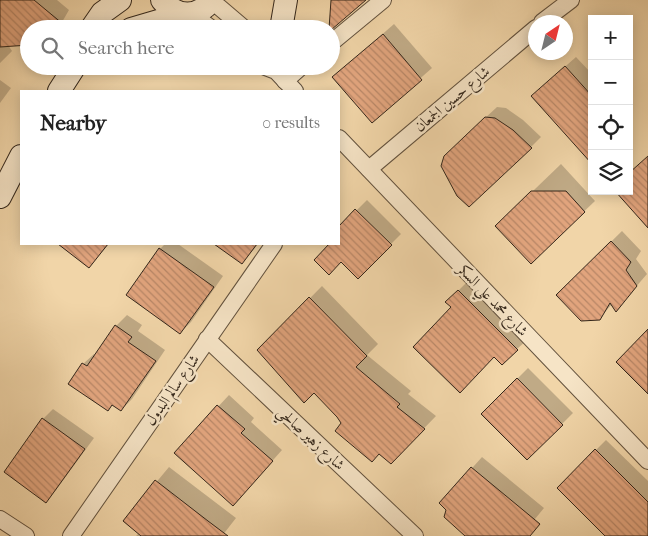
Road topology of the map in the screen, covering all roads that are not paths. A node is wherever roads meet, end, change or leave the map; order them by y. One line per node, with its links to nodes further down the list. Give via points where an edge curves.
1 (103, 0): 10 (street)
2 (120, 0): 11 (street)
3 (162, 0): 8 (street, via 174,11)
4 (212, 0): 8 (street, via 206,7); 14 (street)
5 (286, 0): 15 (street)
6 (383, 0): 17 (street)
7 (571, 0): 9 (street)
8 (187, 14): 12 (street); 13 (street)
9 (551, 15)
10 (95, 20)
11 (97, 20)
12 (164, 20)
13 (197, 20)
14 (235, 20)
15 (283, 20)
16 (528, 35): 22 (street, شارع حسين الجمعان)
17 (340, 36)
18 (69, 75): 19 (street)
19 (60, 90)
20 (341, 145): 22 (street, شارع محمد علي السكر)
21 (20, 158): 23 (street)
22 (370, 170): 26 (street, شارع محمد علي السكر)
23 (0, 197)
24 (273, 245): 25 (street, شارع سالم البدول)
25 (207, 339): 29 (street, شارع سالم البدول); 30 (street, شارع زهير صالحي)
26 (648, 461)
27 (0, 519): 28 (street)
28 (26, 536)
29 (72, 536)
30 (415, 536)

